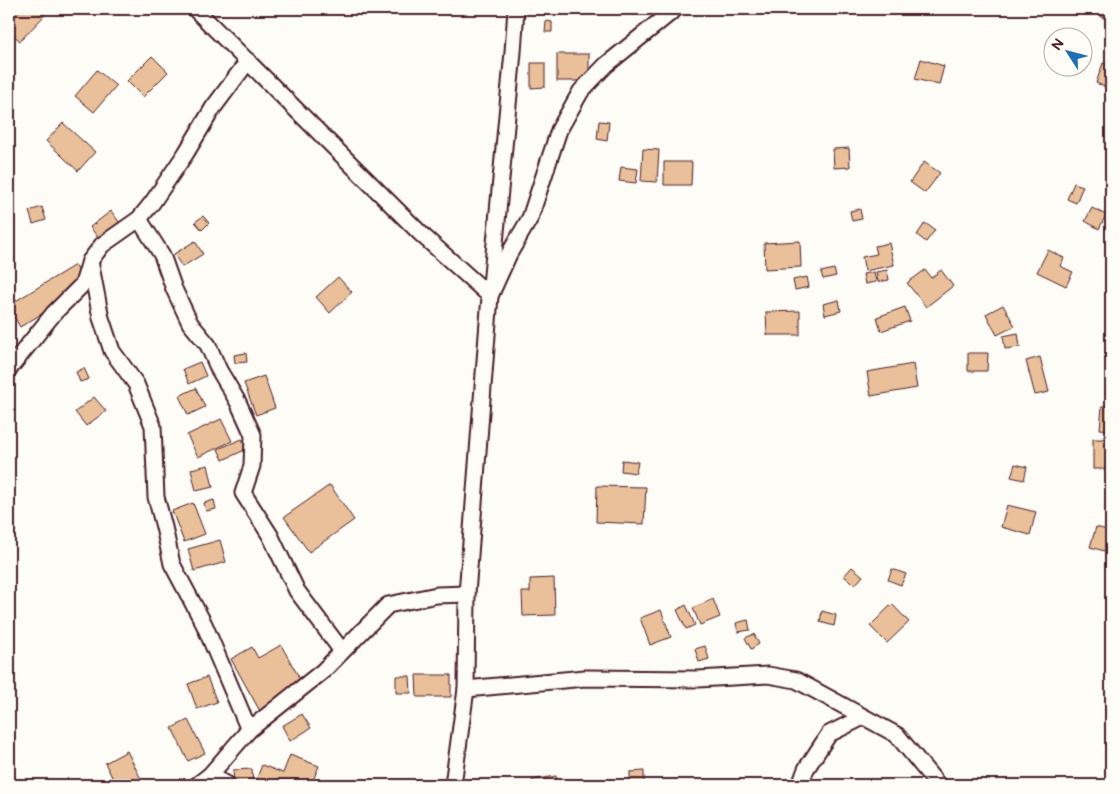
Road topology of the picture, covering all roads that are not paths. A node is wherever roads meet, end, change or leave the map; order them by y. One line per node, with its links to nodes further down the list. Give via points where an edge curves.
1 (195, 9): 4 (street)
2 (516, 9): 7 (street)
3 (675, 9): 7 (street, via 606,65 581,91 559,130 530,218)
4 (248, 61): 5 (street); 7 (street, via 421,234)
5 (139, 219): 6 (street, via 102,245); 10 (street, via 162,255 190,323 208,345 253,434 252,466 243,493 270,535 297,591)
6 (90, 261): 8 (street, via 82,284); 13 (street, via 112,351 136,384 153,426 156,497 172,564 204,624)
7 (490, 296): 9 (street)
8 (9, 369)
9 (467, 594): 10 (street, via 437,595 388,605); 11 (street)
10 (342, 651): 13 (street)
11 (466, 689): 12 (street, via 585,678 698,680 768,675 796,680); 17 (street)
12 (863, 716): 18 (street, via 829,734 806,769); 19 (street, via 897,736)
13 (249, 730): 14 (street)
14 (210, 775): 15 (street); 16 (street)
15 (197, 785)
16 (228, 785)
17 (453, 785)
18 (800, 785)
19 (938, 785)

